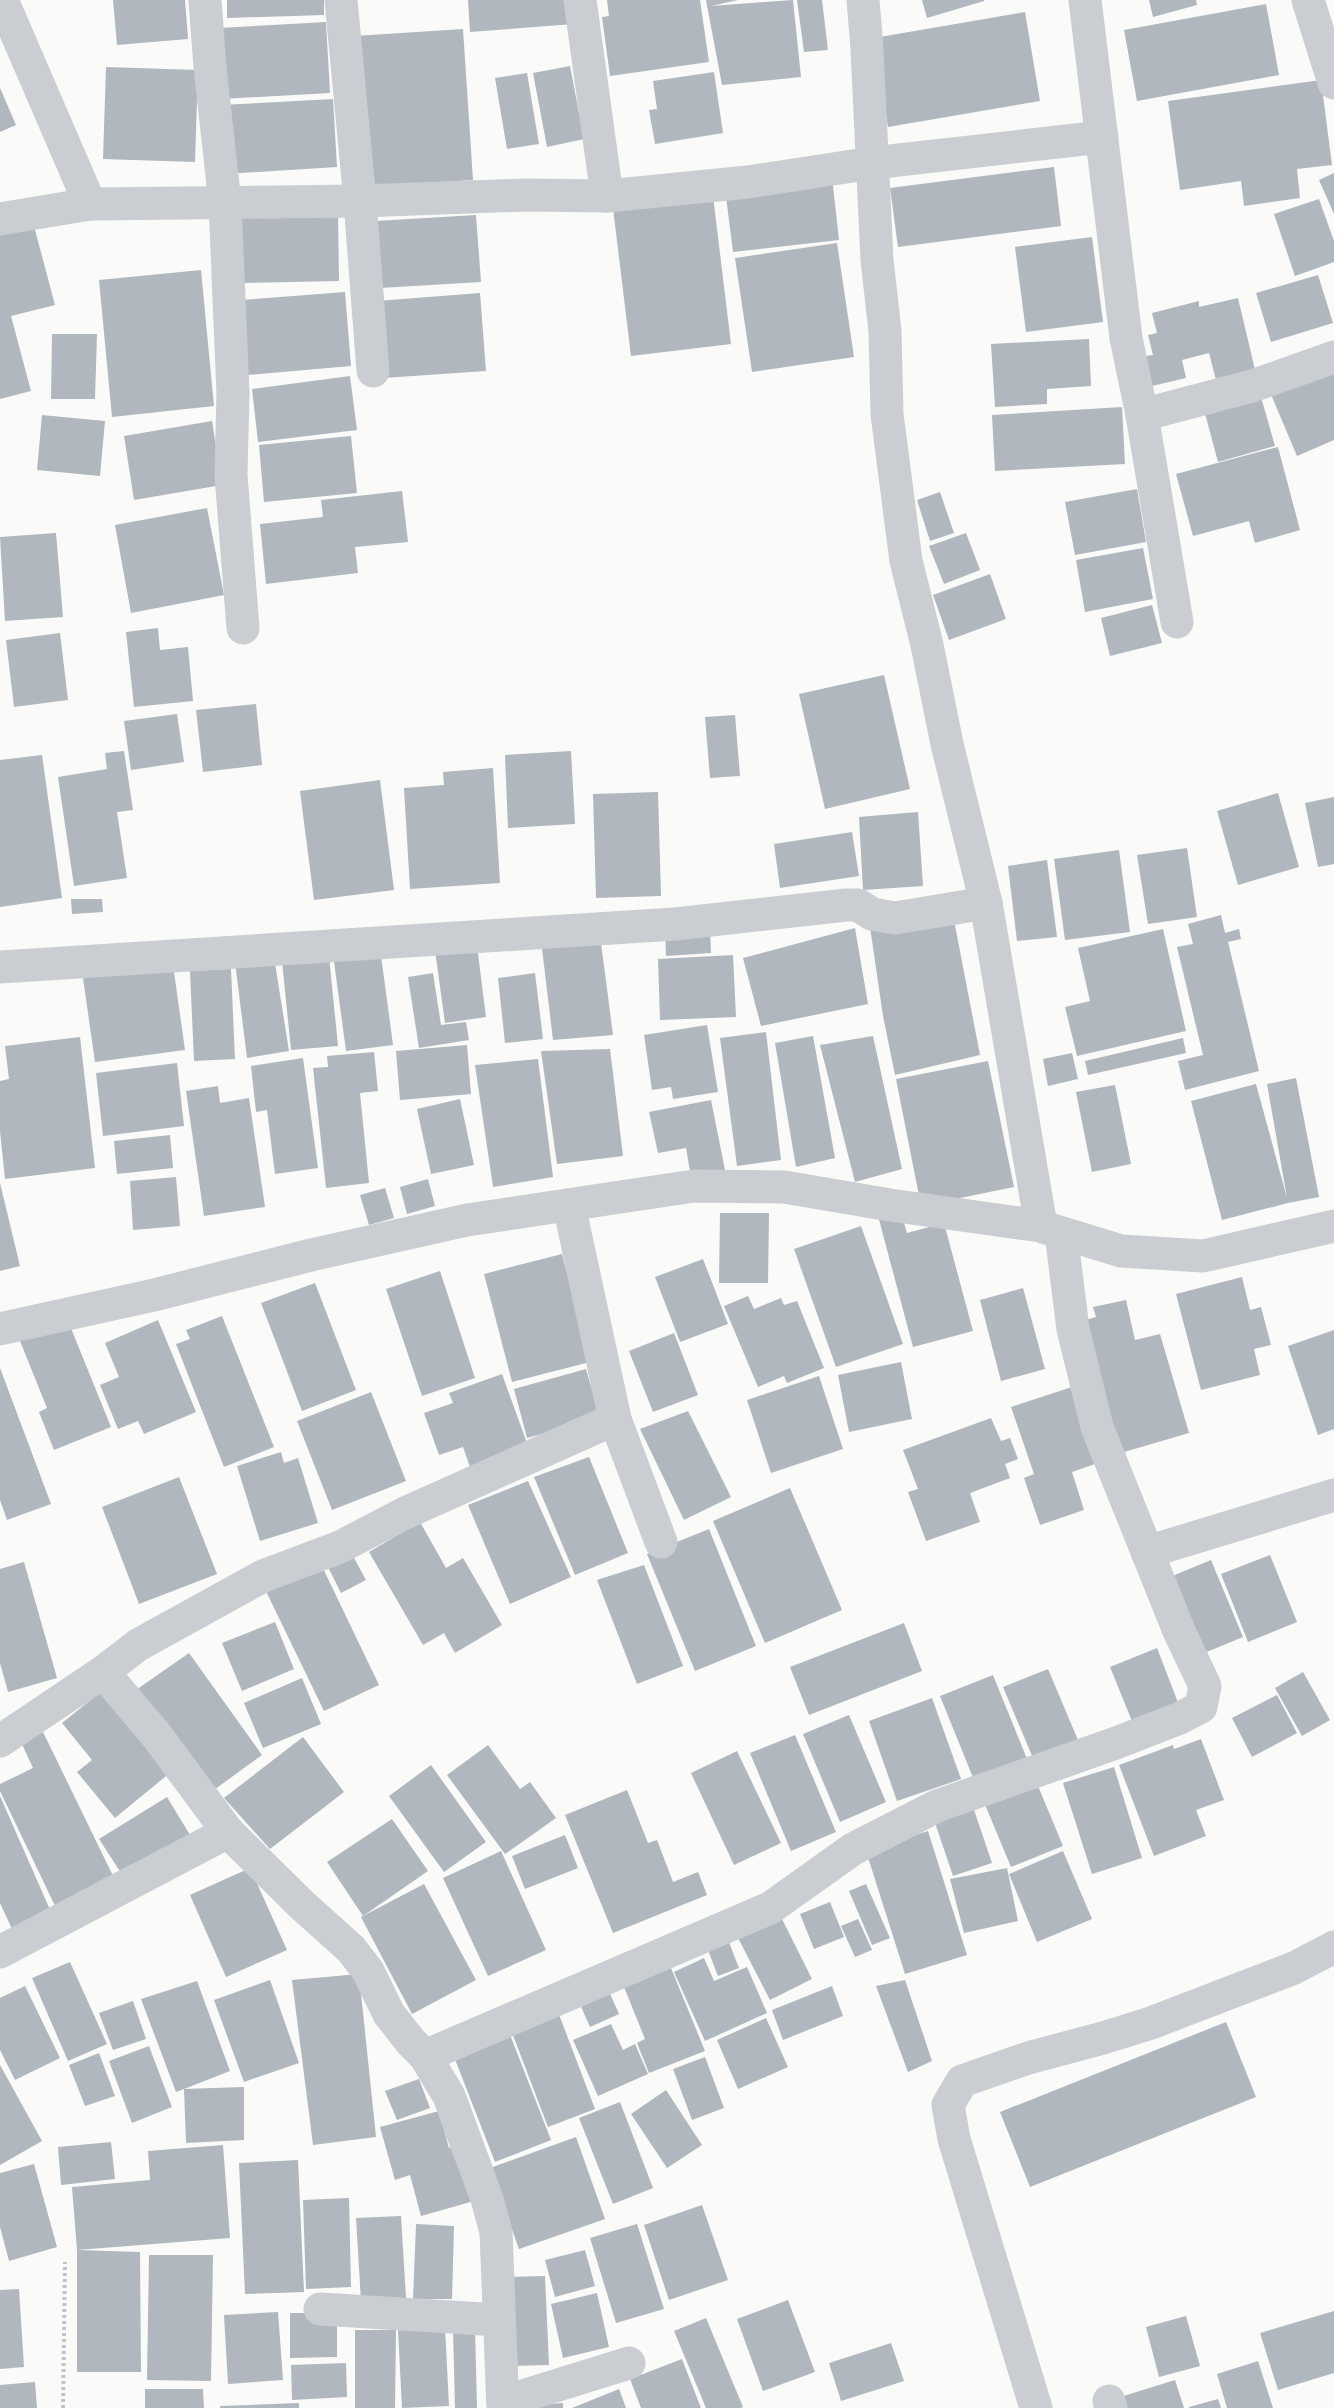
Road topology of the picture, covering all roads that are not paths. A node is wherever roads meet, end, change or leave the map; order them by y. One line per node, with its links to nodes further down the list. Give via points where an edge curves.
1 (2, 0): 14 (street)
2 (205, 0): 13 (street)
3 (341, 0): 12 (street)
4 (580, 0): 11 (street)
5 (862, 0): 10 (street)
6 (1085, 0): 9 (street)
7 (1308, 0): 8 (street)
8 (1334, 83)
9 (1102, 137): 10 (street); 18 (street, via 1126,338)
10 (872, 163): 11 (street, via 748,182); 21 (street, via 887,414 906,561)
11 (608, 196): 12 (street)
12 (360, 201): 13 (street); 17 (street)
13 (225, 203): 14 (street); 20 (street, via 231,475)
14 (90, 204): 15 (street)
15 (0, 219)
16 (1334, 357): 18 (street, via 1252,386)
17 (373, 371)
18 (1142, 415): 19 (street)
19 (1177, 622)
20 (243, 628)
21 (986, 903): 22 (street, via 895,918 872,914 858,905 846,905 675,924); 25 (street)
22 (0, 968)
23 (569, 1205): 25 (street, via 694,1186 784,1187); 26 (street, via 467,1220); 27 (street)
24 (1334, 1226): 25 (street, via 1203,1256 1121,1251)
25 (1051, 1229): 30 (street, via 1097,1427)
26 (0, 1329)
27 (615, 1419): 29 (street); 31 (street, via 340,1547 263,1576 138,1645)
28 (1334, 1495): 30 (street)
29 (661, 1542)
30 (1147, 1552): 36 (street, via 1205,1686 1201,1707 1116,1743 937,1806 853,1849 770,1908)
31 (103, 1672): 32 (street); 33 (street, via 157,1736)
32 (0, 1741)
33 (228, 1832): 35 (street); 36 (street, via 351,1949 368,1971 389,2014)
34 (1334, 1947): 41 (street, via 1294,1968 1151,2023 962,2081 948,2105 954,2139)
35 (0, 1952)
36 (424, 2056): 38 (street, via 449,2096 493,2221)
37 (320, 2309): 38 (street)
38 (499, 2320): 40 (street)
39 (629, 2363): 40 (street)
40 (503, 2405)
41 (1036, 2408)

